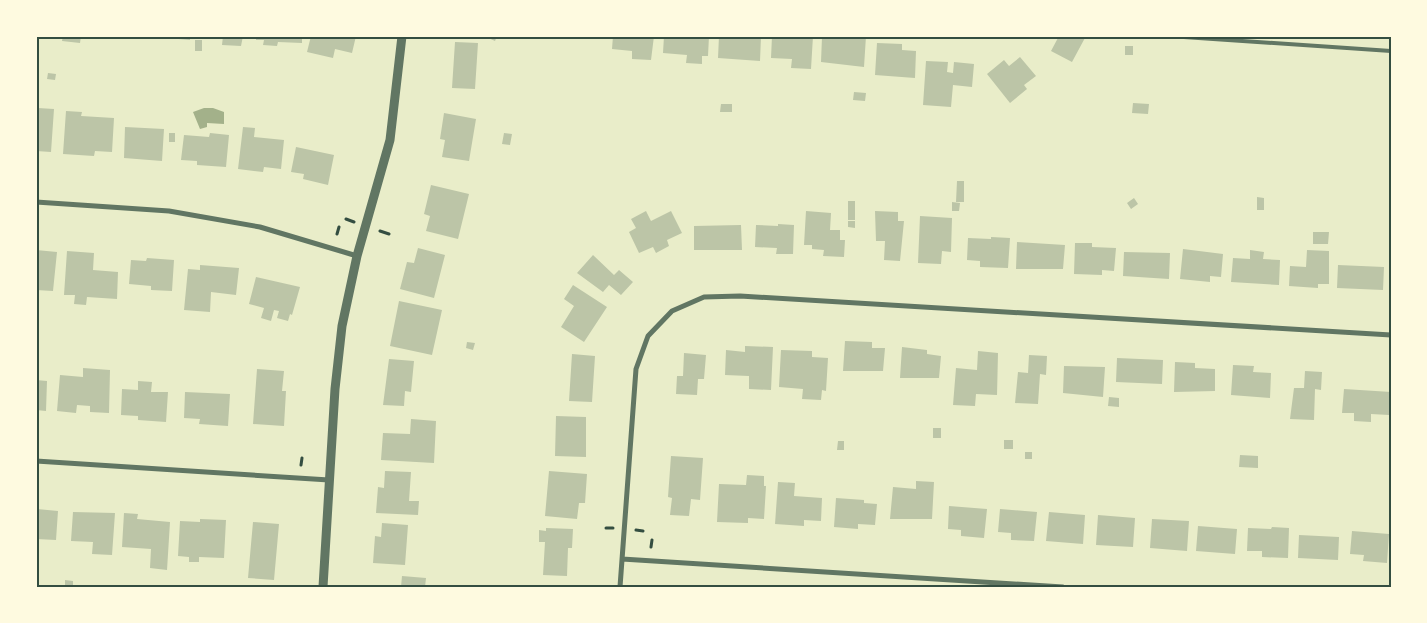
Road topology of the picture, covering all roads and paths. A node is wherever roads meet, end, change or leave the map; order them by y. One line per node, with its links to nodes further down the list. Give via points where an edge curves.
1 (402, 36): 11 (street, via 390,140)
2 (1169, 36): 3 (lane)
3 (1391, 51)
4 (36, 202): 11 (street, via 169,211 260,227)
5 (346, 219): 6 (path)
6 (355, 223)
7 (339, 228): 9 (path)
8 (380, 231): 10 (path)
9 (337, 234)
10 (389, 234)
11 (357, 256): 16 (street, via 342,326)
12 (1391, 335): 23 (street, via 740,296 704,297 672,311 648,336 636,369)
13 (302, 458): 15 (path)
14 (36, 461): 16 (street)
15 (302, 465)
16 (329, 480): 24 (street)
17 (606, 528): 18 (path)
18 (614, 528)
19 (636, 530): 20 (path)
20 (643, 531)
21 (652, 540): 22 (path)
22 (651, 548)
23 (622, 559): 25 (street); 26 (street)
24 (323, 587)
25 (620, 587)
26 (1063, 587)

